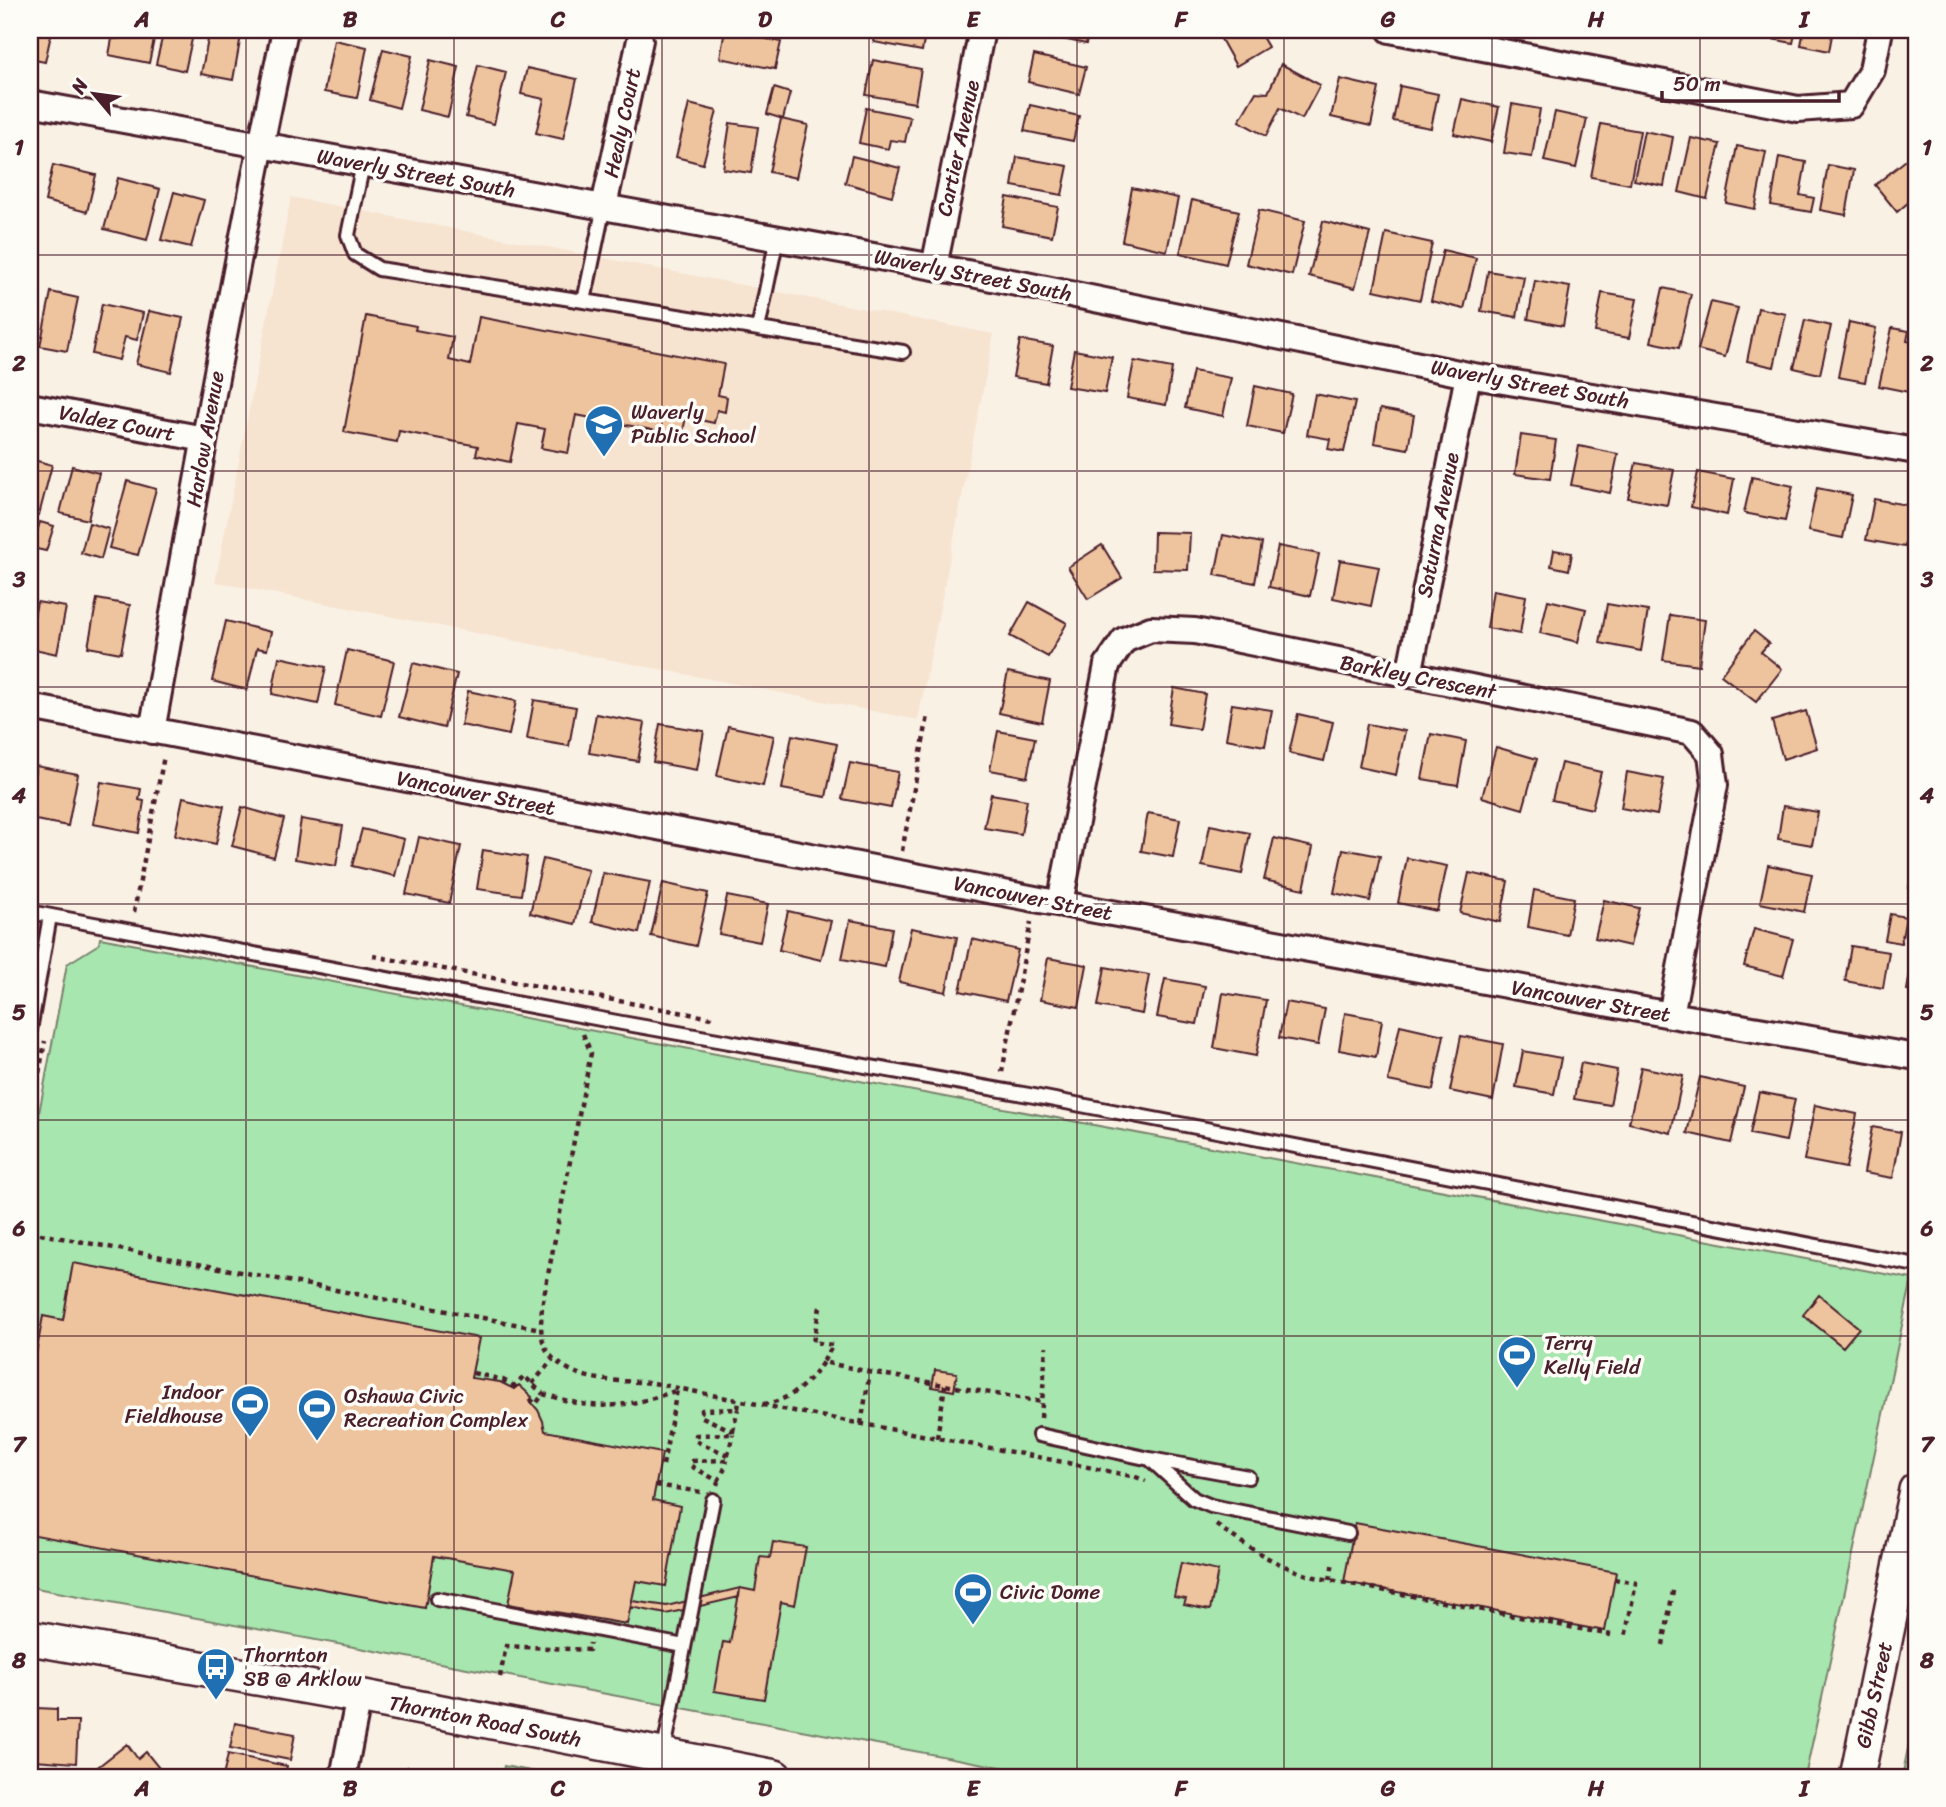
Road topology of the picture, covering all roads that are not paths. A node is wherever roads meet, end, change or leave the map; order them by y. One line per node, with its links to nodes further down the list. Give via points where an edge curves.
1 (285, 30): 7 (street, Harlow Avenue)
2 (982, 30): 11 (street, Cartier Avenue)
3 (1390, 30): 4 (street, via 1798,109 1851,105 1872,71)
4 (1880, 30)
5 (640, 40): 9 (street, Healy Court)
6 (30, 103): 7 (street, Waverly Street South)
7 (260, 146): 8 (street, Waverly Street South); 17 (street, Harlow Avenue)
8 (363, 164): 9 (street, Waverly Street South); 12 (lane, via 348,234 355,254 379,269)
9 (604, 206): 10 (street, Waverly Street South); 12 (lane)
10 (777, 238): 11 (street, Waverly Street South); 13 (lane)
11 (934, 267): 15 (street, Waverly Street South)
12 (584, 301): 13 (lane)
13 (758, 329): 14 (lane)
14 (903, 352)
15 (1468, 375): 18 (street, Waverly Street South); 19 (street, Saturna Avenue)
16 (30, 406): 17 (street, Valdez Court)
17 (204, 439): 21 (street, Harlow Avenue)
18 (1916, 451)
19 (1409, 675): 22 (street, Barkley Crescent, via 1195,631 1151,629 1124,640 1107,665); 25 (street, Barkley Crescent, via 1692,732 1712,754 1716,785)
20 (30, 707): 21 (street, Vancouver Street)
21 (160, 733): 22 (street, Vancouver Street)
22 (1060, 904): 25 (street, Vancouver Street)
23 (30, 912): 24 (lane)
24 (50, 916): 26 (lane); 28 (lane, via 1040,1097)
25 (1671, 1015): 27 (street, Vancouver Street)
26 (30, 1030)
27 (1916, 1056)
28 (1916, 1265)
29 (1039, 1435): 30 (lane)
30 (1150, 1459): 31 (lane); 34 (lane, via 1178,1487 1211,1506)
31 (1248, 1477)
32 (1916, 1490): 42 (main road, Gibb Street)
33 (713, 1500): 37 (lane)
34 (1348, 1533)
35 (437, 1599): 37 (lane)
36 (30, 1638): 38 (main road, Thornton Road South)
37 (684, 1646): 39 (lane)
38 (359, 1696): 39 (main road, Thornton Road South); 40 (street)
39 (663, 1755): 41 (main road, Thornton Road South)
40 (343, 1777)
41 (775, 1777)
42 (1857, 1777)

